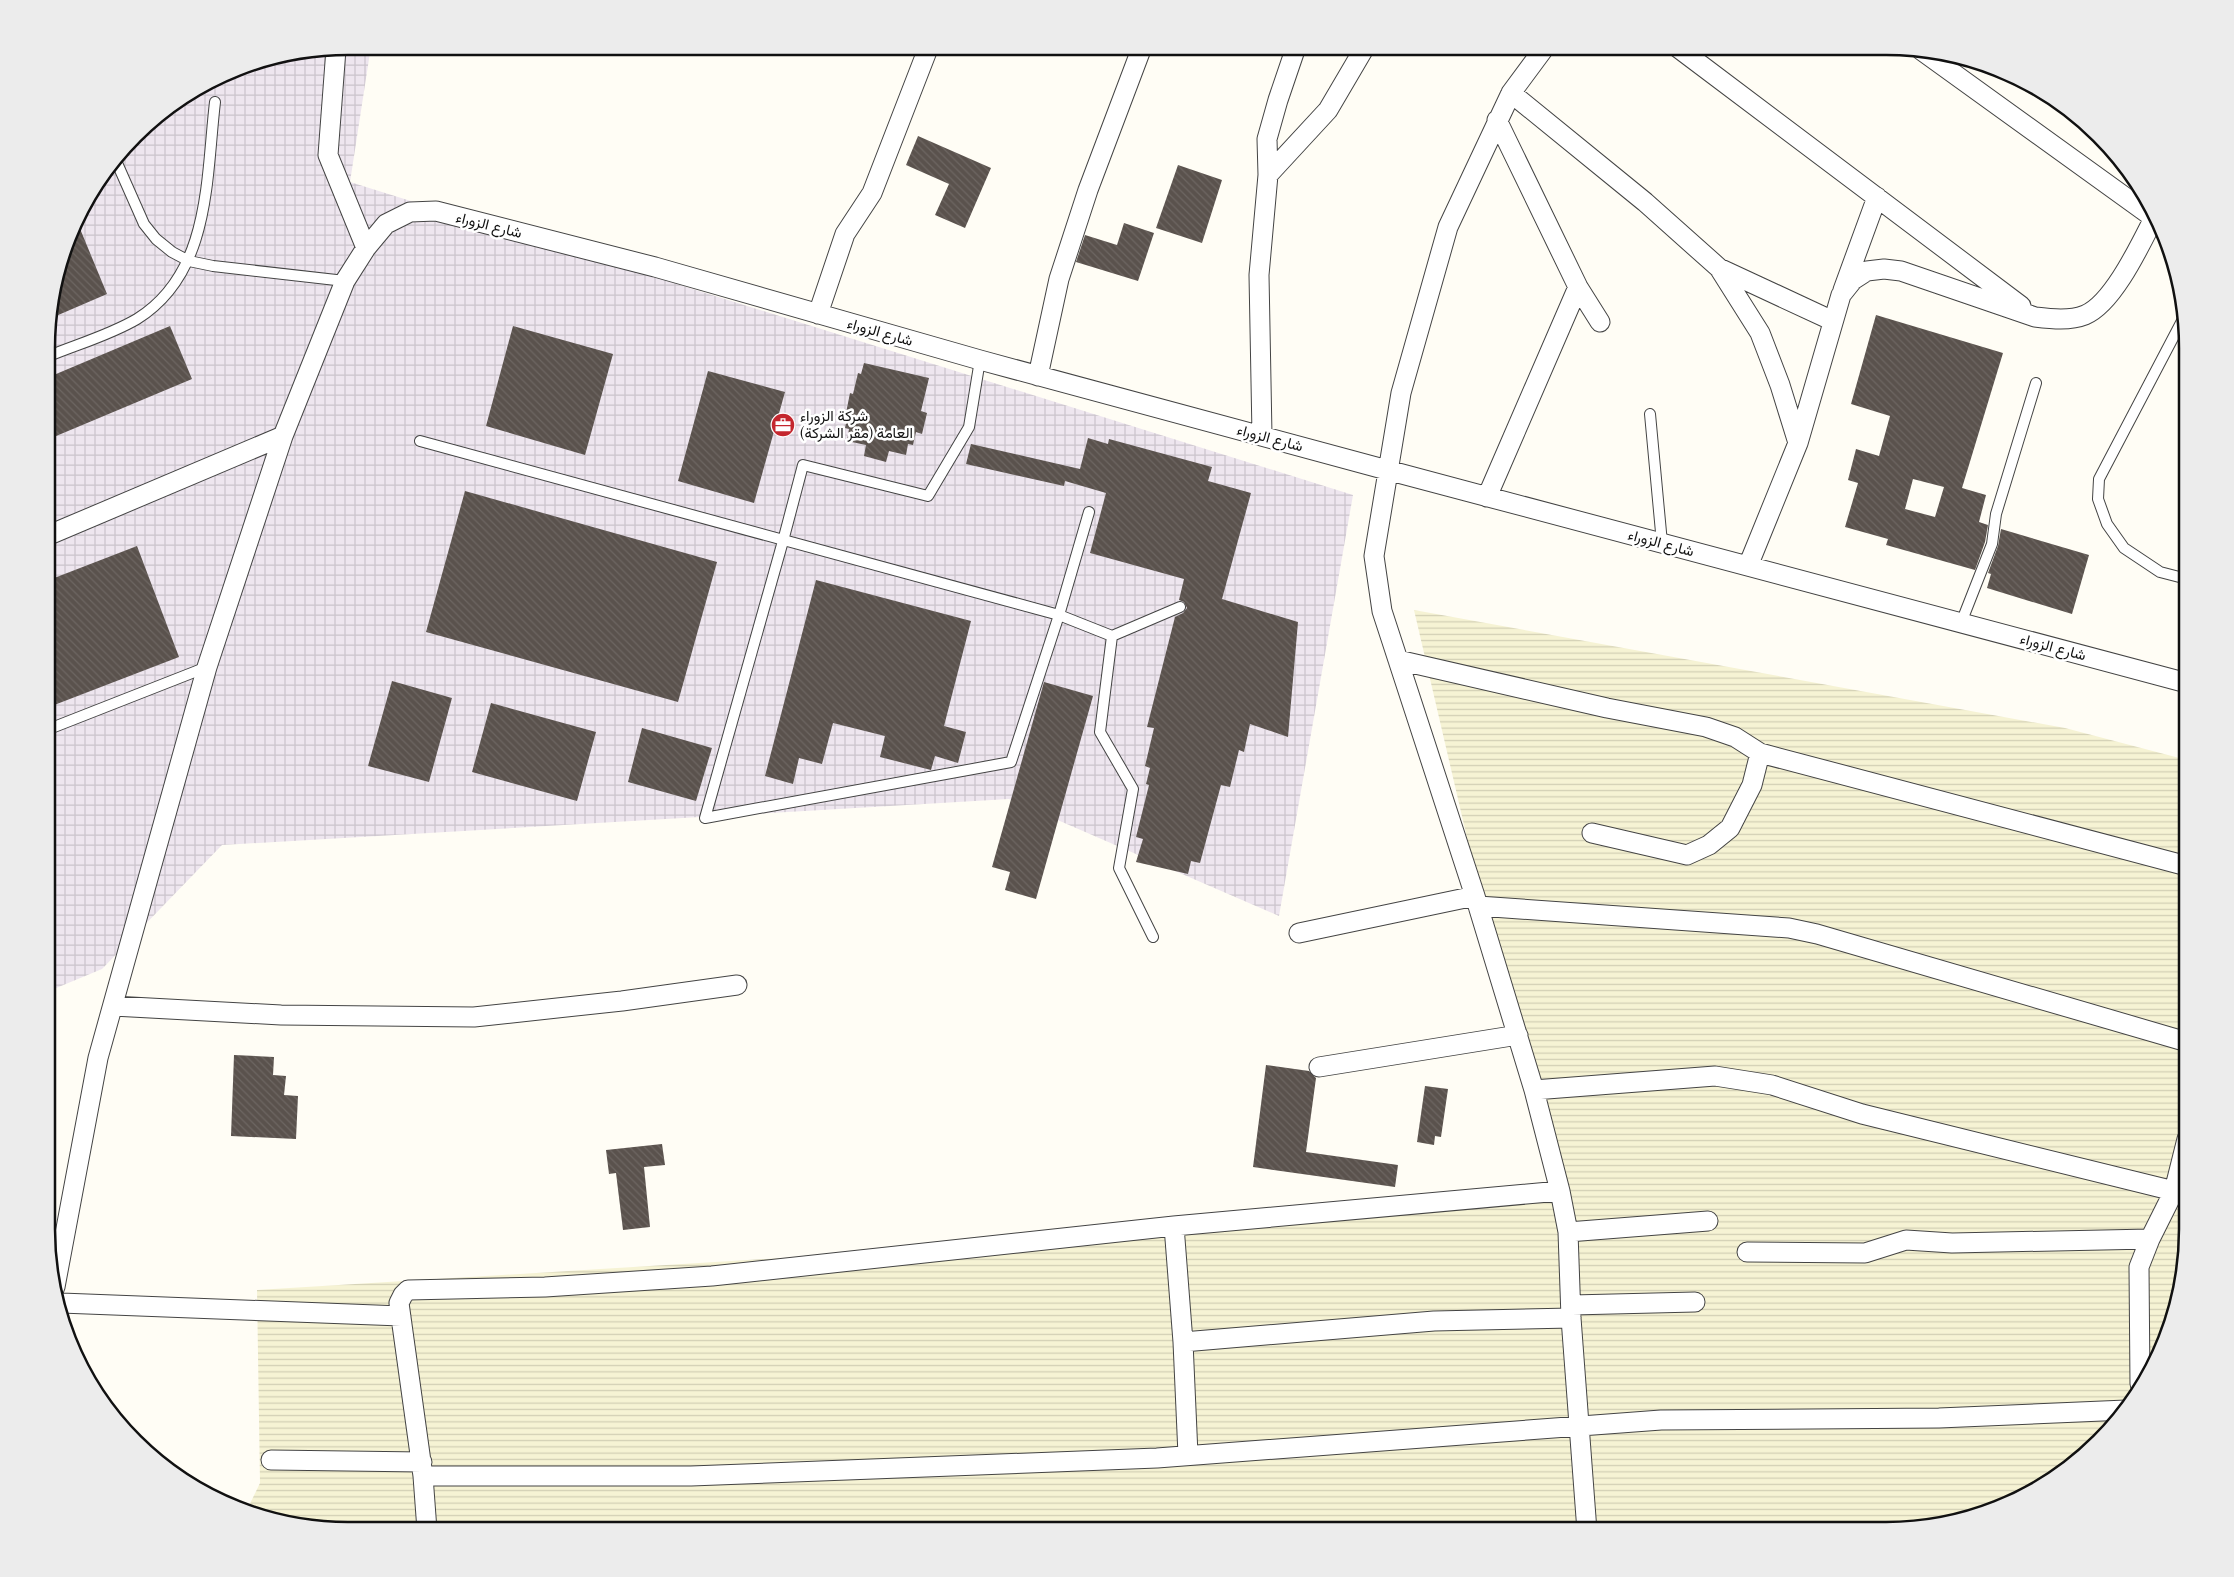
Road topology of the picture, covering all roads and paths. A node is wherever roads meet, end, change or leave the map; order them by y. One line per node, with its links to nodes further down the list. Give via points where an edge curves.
1 (926, 55): 23 (street, via 872,193 845,234)
2 (1139, 55): 30 (street, via 1059,279)
3 (1293, 55): 13 (street, via 1267,139)
4 (1360, 55): 13 (street, via 1328,110)
5 (1539, 55): 9 (street)
6 (1688, 55): 14 (street)
7 (335, 56): 17 (street, via 328,155)
8 (1935, 60): 15 (street)
9 (1511, 93): 11 (street); 19 (street, via 1645,202)
10 (215, 102): 18 (lane, via 201,220)
11 (1497, 120): 21 (street); 37 (street, via 1448,227 1401,393)
12 (119, 167): 18 (lane, via 144,224 156,239)
13 (1268, 175): 33 (street, via 1259,275)
14 (1877, 197): 22 (street); 24 (street)
15 (2143, 207)
16 (2151, 223): 24 (street, via 2130,263 2100,305 2086,315 2071,318 2054,320)
17 (366, 248): 20 (street, شارع الزوراء); 23 (street, شارع الزوراء, via 386,224 410,212 436,211)
18 (189, 261): 20 (lane); 28 (lane, via 167,294 152,308 136,319)
19 (1719, 268): 25 (street); 36 (street, via 1760,333)
20 (345, 281): 34 (street, شارع الزوراء)
21 (1578, 287): 26 (street); 38 (street)
22 (1841, 295): 24 (street, via 1853,280 1867,271 1884,269 1901,271); 25 (street)
23 (818, 314): 29 (street, شارع الزوراء)
24 (2035, 316)
25 (1833, 321): 36 (street)
26 (1600, 322)
27 (2178, 329): 44 (lane, via 2099,479 2098,499 2107,524 2124,548 2160,572)
28 (55, 353)
29 (980, 360): 30 (street, شارع الزوراء); 41 (lane, via 969,427 928,496 803,465)
30 (1038, 376): 33 (street, شارع الزوراء)
31 (2036, 383): 47 (lane, via 1996,514 1992,544)
32 (1650, 414): 42 (lane)
33 (1262, 435): 37 (street, شارع الزوراء)
34 (283, 436): 40 (street); 50 (street, شارع الزوراء)
35 (420, 441): 41 (lane)
36 (1798, 443): 43 (street)
37 (1387, 470): 38 (street, شارع الزوراء); 49 (street, via 1374,556 1382,611)
38 (1488, 497): 42 (street, شارع الزوراء)
39 (1089, 512): 46 (lane)
40 (55, 532)
41 (783, 541): 46 (lane); 46 (lane, via 705,818 1011,762)
42 (1662, 544): 43 (street, شارع الزوراء)
43 (1748, 566): 47 (street, شارع الزوراء)
44 (2179, 577)
45 (1180, 607): 48 (lane)
46 (1059, 615): 48 (lane)
47 (1961, 623): 51 (street, شارع الزوراء)
48 (1112, 636): 58 (lane, via 1100,732 1133,788 1119,868)
49 (1398, 660): 53 (street, via 1706,727 1735,737); 56 (street)
50 (207, 667): 52 (lane); 60 (street, شارع الزوراء)
51 (2179, 681)
52 (55, 727)
53 (1760, 752): 54 (street, via 1752,784 1730,828 1709,845 1687,855); 55 (street)
54 (1592, 833)
55 (2179, 864)
56 (1477, 901): 57 (street); 61 (street); 62 (street, via 1789,928)
57 (1298, 933)
58 (1153, 937)
59 (738, 985): 60 (street, via 474,1017 281,1015)
60 (113, 1006): 73 (street, شارع الزوراء, via 98,1058)
61 (1518, 1035): 63 (street); 64 (street)
62 (2179, 1040)
63 (1319, 1068)
64 (1534, 1090): 65 (street); 66 (street, via 1714,1076 1762,1083 1862,1114)
65 (1560, 1191): 69 (street); 70 (street)
66 (2179, 1191)
67 (2179, 1194): 71 (street)
68 (1708, 1221): 70 (street)
69 (1174, 1226): 77 (street, via 712,1276 545,1287 408,1290 399,1302); 78 (street)
70 (1568, 1232): 76 (street)
71 (2150, 1239): 72 (street, via 1952,1243 1906,1240 1865,1253); 79 (street, via 2139,1267)
72 (1747, 1252)
73 (58, 1269)
74 (1695, 1302): 76 (street)
75 (65, 1303): 77 (street)
76 (1571, 1311): 78 (street); 81 (street)
77 (401, 1316): 84 (street)
78 (1183, 1342): 82 (street)
79 (2140, 1375)
80 (2115, 1410): 81 (street, via 1939,1418 1661,1420)
81 (1579, 1426): 82 (street); 86 (street)
82 (1188, 1455): 84 (street, via 691,1476)
83 (271, 1460): 84 (street)
84 (423, 1469): 85 (street)
85 (426, 1522)
86 (1586, 1522)

